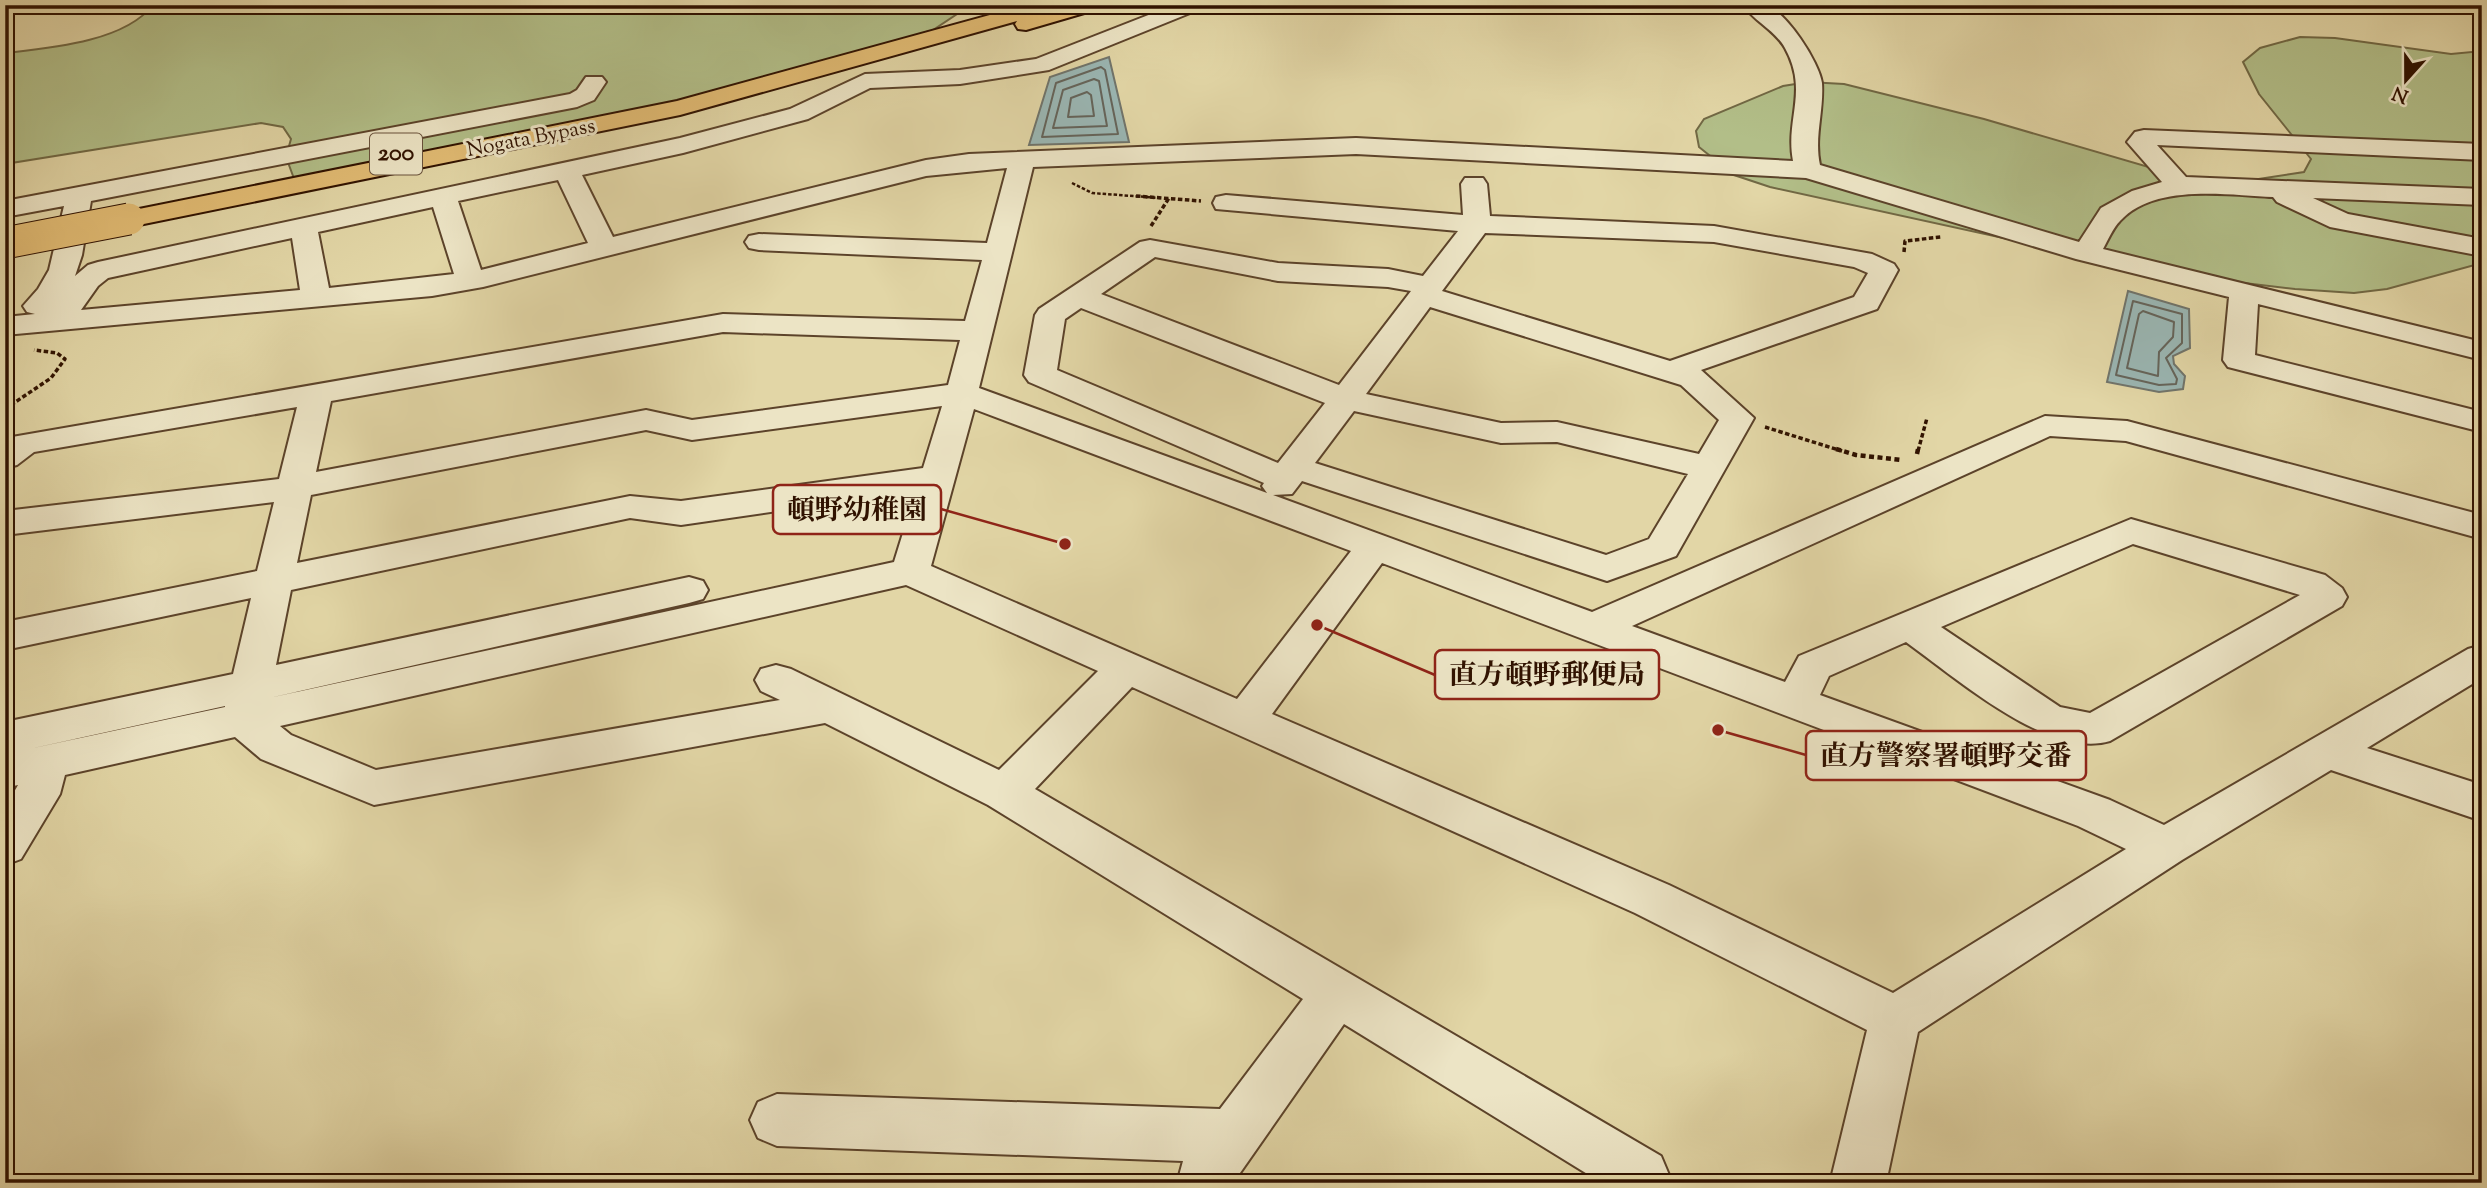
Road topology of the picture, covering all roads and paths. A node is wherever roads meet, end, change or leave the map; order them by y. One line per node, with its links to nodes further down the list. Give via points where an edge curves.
1 (972, 5): 9 (highway, via 729,75)
2 (1013, 5): 9 (highway, Nogata Bypass / 200)
3 (1051, 5): 9 (highway, Nogata Bypass / 200)
4 (1091, 5): 9 (highway, via 748,95)
5 (1193, 5): 13 (street, via 1041,65 960,77 865,81 799,114)
6 (1793, 7): 7 (street)
7 (1758, 8): 12 (street, via 1796,48 1810,82 1803,146)
8 (594, 82): 18 (street, via 577,100 335,151)
9 (680, 101): 23 (highway, Nogata Bypass / 200)
10 (2482, 152): 15 (street, via 2144,137 2140,142)
11 (1022, 161): 12 (street, via 1356,146); 31 (street, via 969,162 876,178); 33 (street)
12 (1808, 170): 34 (street)
13 (567, 171): 20 (street); 31 (street)
14 (1474, 184): 24 (street)
15 (2179, 185): 16 (street); 34 (street, via 2141,197 2111,214)
16 (2277, 189): 19 (street); 32 (street, via 2291,201 2340,221)
17 (1092, 193): 21 (path)
18 (79, 195): 22 (street); 41 (street, via 67,262 54,293)
19 (2482, 197)
20 (444, 198): 25 (street); 35 (street)
21 (1226, 203): 24 (street)
22 (5, 209)
23 (120, 214): 26 (highway, Nogata Bypass / 200); 30 (highway, Nogata Bypass / 200, bridge)
24 (1477, 224): 36 (street); 45 (street, via 1714,234 1862,260 1884,270 1866,303)
25 (304, 228): 39 (street); 40 (street, via 97,271)
26 (5, 229)
27 (1943, 236): 28 (path)
28 (1905, 241)
29 (759, 242): 33 (street)
30 (5, 243)
31 (604, 248): 35 (street)
32 (2482, 248)
33 (999, 252): 42 (street)
34 (2086, 253): 37 (street)
35 (470, 280): 39 (street)
36 (1427, 291): 38 (street, via 1388,278 1278,272 1150,248); 45 (street); 48 (street)
37 (2244, 293): 44 (street); 52 (street, via 2239,360)
38 (1078, 296): 48 (street); 58 (street, via 1050,315 1040,375)
39 (316, 300): 40 (street)
40 (58, 321): 41 (street)
41 (8, 326)
42 (978, 331): 46 (street); 47 (street, via 723,323)
43 (32, 350): 49 (path, via 65,359 51,378)
44 (2482, 351)
45 (1673, 372): 50 (street, via 1692,378)
46 (962, 393): 57 (street); 58 (street); 59 (street, via 692,430 646,420)
47 (316, 394): 53 (street, via 24,444); 59 (street)
48 (1345, 399): 56 (street, via 1501,433 1557,432); 58 (street)
49 (5, 409)
50 (1737, 418): 54 (path, via 1856,455); 56 (street)
51 (1927, 418): 55 (path)
52 (2482, 422)
53 (5, 458)
54 (1904, 460)
55 (1916, 462)
56 (1708, 469): 58 (street, via 1663,547 1607,568)
57 (937, 477): 63 (street); 64 (street, via 681,513 630,507)
58 (1281, 484): 62 (street)
59 (294, 486): 60 (street, via 252,495); 64 (street)
60 (5, 523)
61 (2482, 527): 67 (street, via 2127,431 2045,426)
62 (1376, 545): 67 (street); 75 (street)
63 (910, 572): 70 (street); 72 (street, via 682,624)
64 (274, 582): 68 (street); 72 (street)
65 (689, 590): 72 (street)
66 (1909, 625): 66 (street, via 2132,531 2311,584 2328,597 2095,730 2048,720); 73 (street, via 1813,666)
67 (1596, 626): 73 (street)
68 (5, 636)
69 (2482, 659): 77 (street)
70 (1127, 667): 75 (street); 79 (street)
71 (776, 680): 74 (street)
72 (247, 701): 74 (street, via 276,747 374,788); 76 (street); 78 (street)
73 (1796, 701): 82 (street, via 2094,813)
74 (832, 706): 79 (street)
75 (1245, 719): 84 (street, via 1651,899)
76 (5, 738)
77 (2329, 752): 80 (street); 82 (street)
78 (25, 767): 81 (street, via 38,794)
79 (1004, 793): 83 (street)
80 (2482, 803)
81 (5, 846)
82 (2166, 847): 84 (street)
83 (1337, 993): 86 (street); 87 (street)
84 (1895, 1019): 88 (street)
85 (777, 1121): 86 (street)
86 (1216, 1169)
87 (1641, 1175)
88 (1858, 1183)

